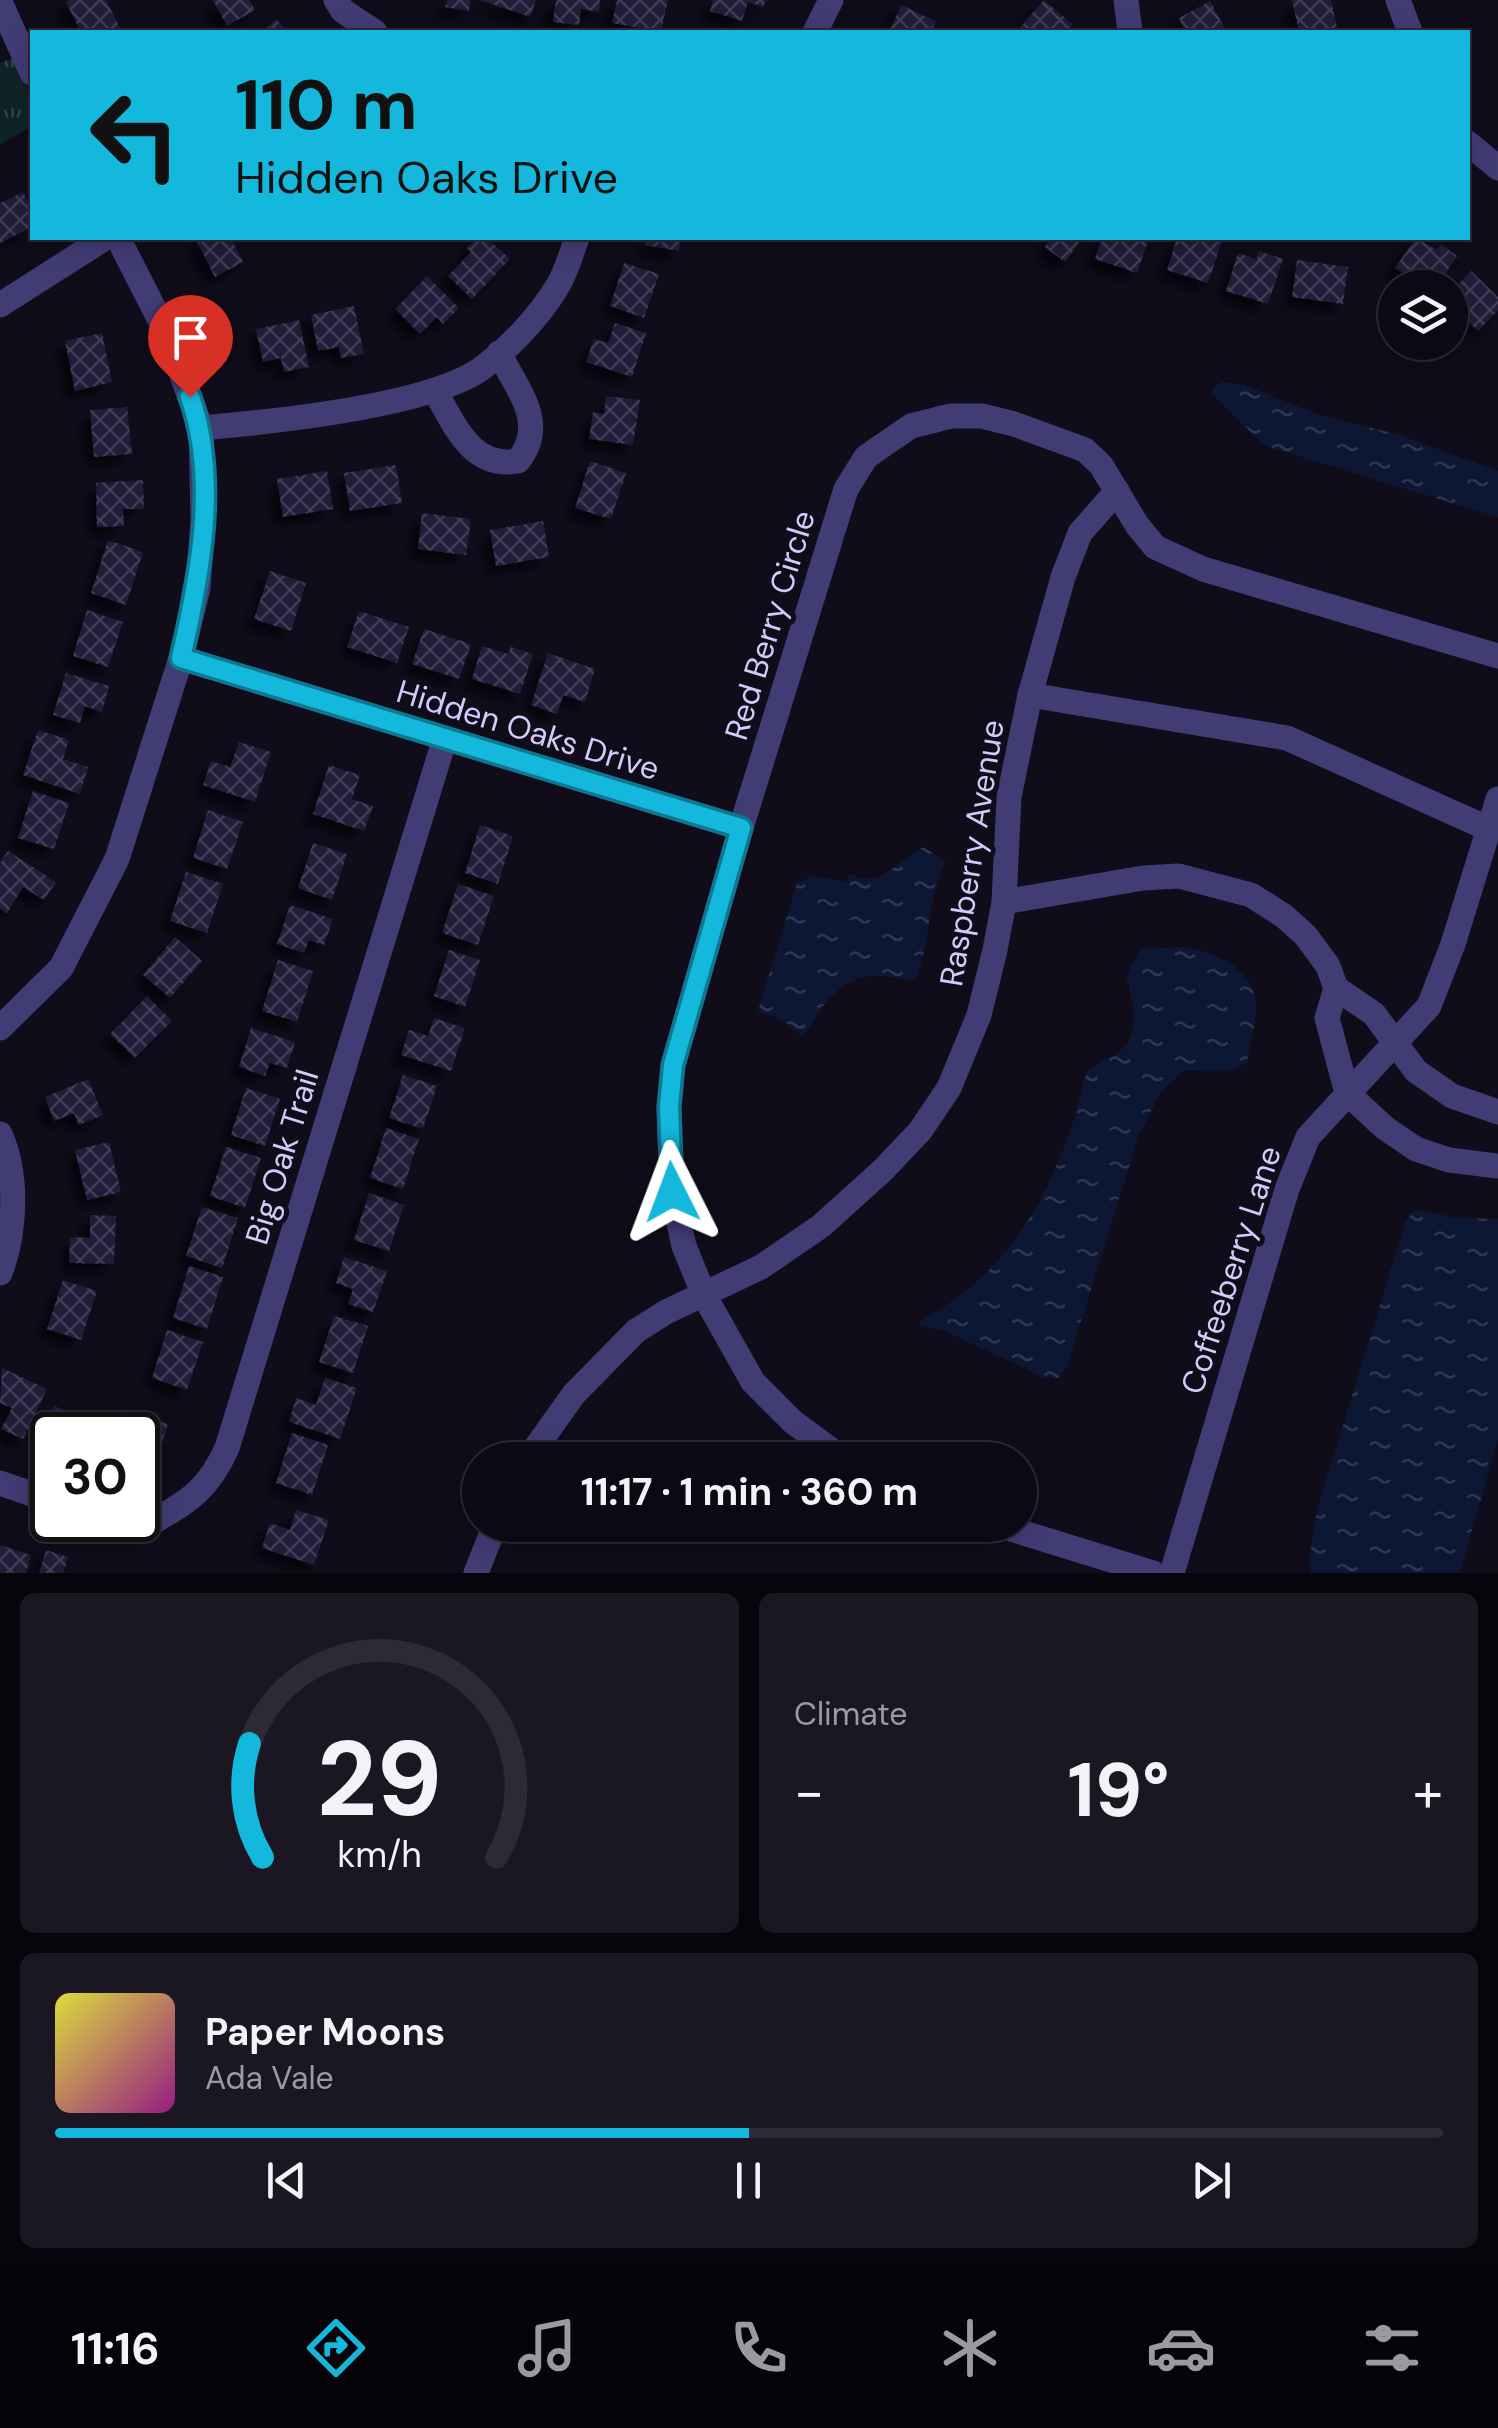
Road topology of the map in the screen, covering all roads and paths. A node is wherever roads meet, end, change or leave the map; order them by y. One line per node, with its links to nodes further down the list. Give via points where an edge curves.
1 (336, 0): 6 (street)
2 (831, 0): 7 (street)
3 (1126, 0): 8 (street)
4 (1398, 0): 9 (street)
5 (0, 2): 10 (street)
6 (372, 30)
7 (816, 30)
8 (1130, 30)
9 (1409, 30)
10 (30, 68)
11 (1470, 145): 12 (street)
12 (1498, 168)
13 (101, 240): 16 (street)
14 (119, 240): 19 (street, via 168,334)
15 (576, 240): 17 (street, via 558,286)
16 (0, 305)
17 (499, 353): 18 (street); 18 (street, via 533,422 533,436 518,461 500,464 482,456 464,440)
18 (436, 390): 19 (street)
19 (201, 428): 22 (street, via 204,520 198,588)
20 (1117, 492): 21 (street, Red Berry Circle, via 1155,547 1202,570); 23 (street, Raspberry Avenue, via 1080,533); 26 (street, Red Berry Circle, via 1085,450 982,416 911,426 866,458 846,489)
21 (1498, 656)
22 (181, 658): 24 (street, Hidden Oaks Drive); 30 (street, via 116,859 61,968)
23 (1030, 694): 27 (street, via 1286,738); 28 (street, Raspberry Avenue, via 1009,797)
24 (444, 738): 26 (street, Hidden Oaks Drive); 42 (street, Big Oak Trail, via 227,1448 199,1494)
25 (1498, 799): 27 (street, Coffeeberry Lane)
26 (741, 828): 37 (street, Red Berry Circle, via 673,1065 669,1107 672,1192)
27 (1489, 829): 31 (street, Coffeeberry Lane, via 1429,1006)
28 (1004, 902): 29 (street, via 1143,878 1178,876 1216,885 1251,895 1284,916 1328,966); 37 (street, Raspberry Avenue, via 980,1016 920,1131 821,1226)
29 (1336, 988): 31 (street, via 1374,1014); 32 (street, via 1327,1018)
30 (0, 1028)
31 (1397, 1041): 32 (street, Coffeeberry Lane); 33 (street, via 1416,1071 1452,1096)
32 (1346, 1093): 35 (street, via 1416,1150); 47 (street, Coffeeberry Lane, via 1308,1137 1288,1189)
33 (1498, 1112)
34 (0, 1134): 36 (street, via 12,1199)
35 (1498, 1166)
36 (0, 1273)
37 (704, 1295): 38 (street, Raspberry Avenue, via 636,1330 574,1394); 39 (street, Red Berry Circle, via 753,1382)
38 (539, 1442)
39 (821, 1442)
40 (0, 1484): 41 (street)
41 (30, 1494)
42 (160, 1518)
43 (1037, 1537): 46 (street)
44 (488, 1542): 45 (street)
45 (476, 1573)
46 (1153, 1573)
47 (1172, 1573)

